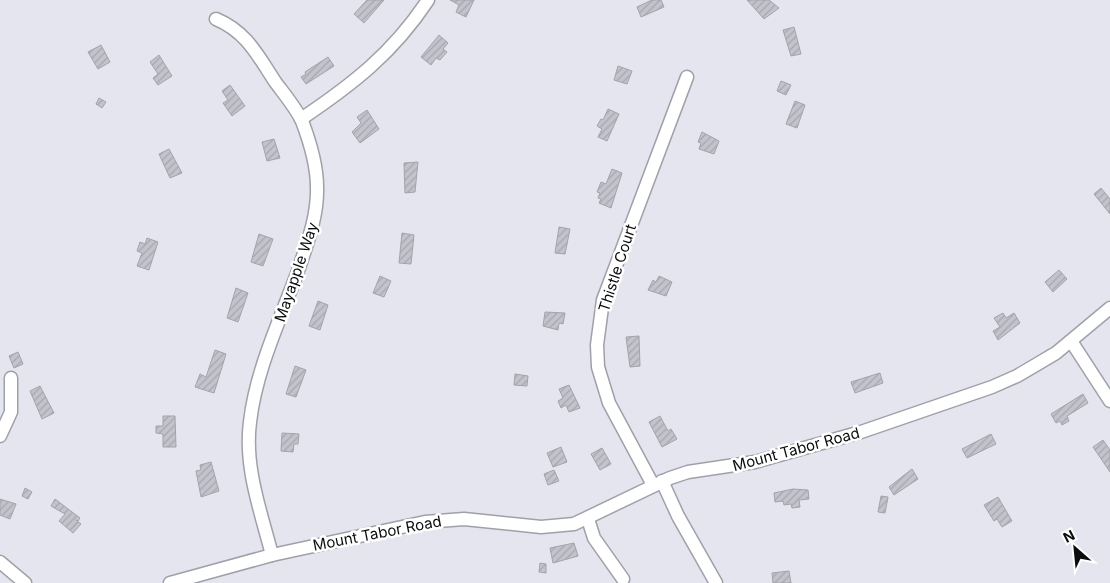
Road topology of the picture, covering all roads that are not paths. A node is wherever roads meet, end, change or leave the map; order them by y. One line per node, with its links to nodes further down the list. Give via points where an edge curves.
1 (428, 0): 4 (street, via 380,61)
2 (216, 19): 4 (street, Mayapple Way, via 245,36)
3 (686, 77): 10 (street, Thistle Court, via 606,294 597,344 598,367 609,403)
4 (301, 119): 12 (street, Mayapple Way, via 316,168 316,212 310,238 258,383 249,424 252,476)
5 (1110, 308): 6 (street, Mount Tabor Road)
6 (1071, 341): 8 (street); 10 (street, Mount Tabor Road, via 1017,376 890,424 755,462 688,472)
7 (11, 378): 9 (street, via 11,412)
8 (1110, 401)
9 (0, 436)
10 (658, 483): 11 (street, Mount Tabor Road); 17 (street, Thistle Court)
11 (588, 519): 12 (street, Mount Tabor Road, via 541,527 445,519); 14 (street, via 594,538)
12 (272, 555): 16 (street, Mount Tabor Road)
13 (0, 562): 15 (street)
14 (623, 579)
15 (25, 583)
16 (170, 583)
17 (716, 583)

